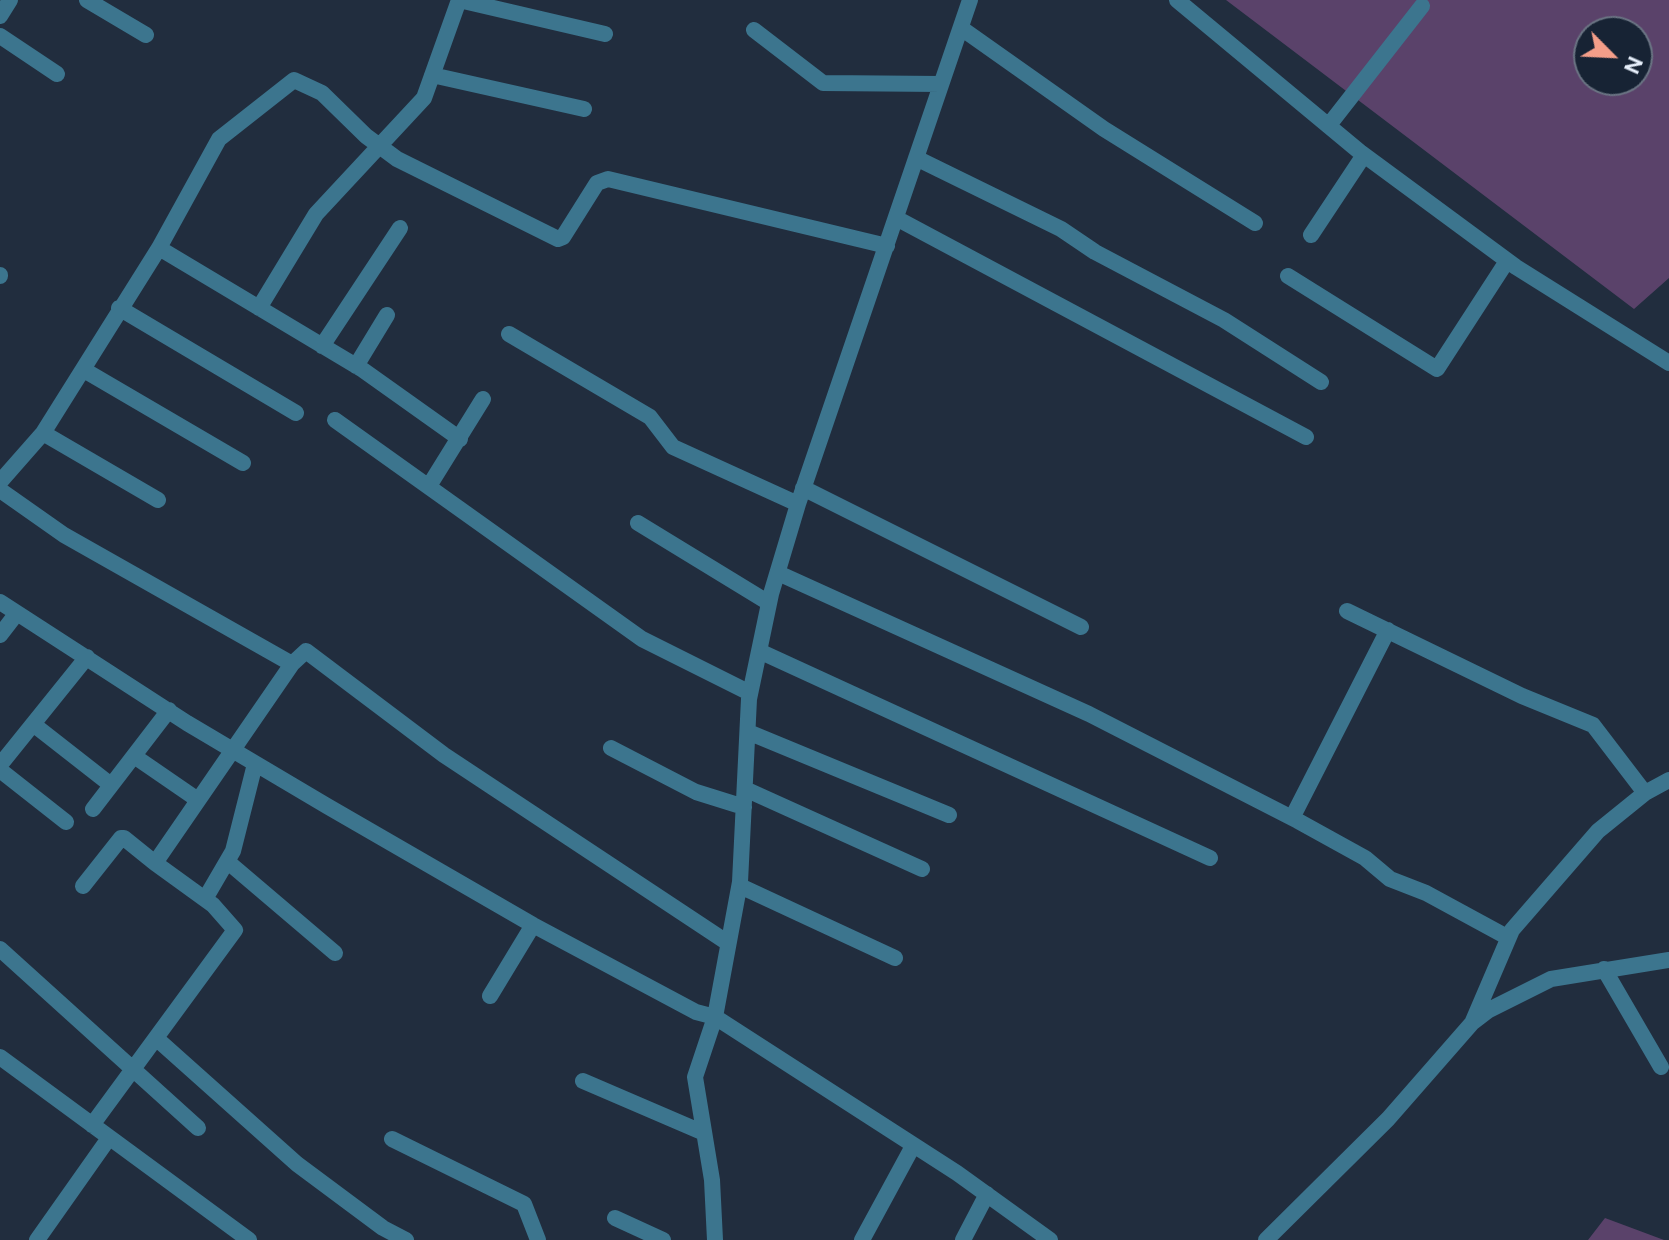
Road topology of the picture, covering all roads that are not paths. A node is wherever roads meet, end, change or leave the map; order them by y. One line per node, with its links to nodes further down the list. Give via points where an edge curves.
1 (10, 0): 8 (street)
2 (87, 0): 12 (street)
3 (459, 0): 6 (street); 15 (street)
4 (970, 0): 9 (street)
5 (1177, 0): 18 (street)
6 (509, 6): 11 (street)
7 (1422, 6): 18 (street)
8 (0, 16)
9 (961, 28): 16 (street); 23 (street, via 1104,129)
10 (754, 30): 16 (street, via 823,83)
11 (605, 34)
12 (146, 35)
13 (0, 36): 14 (street)
14 (57, 74)
15 (432, 75): 17 (street); 19 (street, via 424,98)
16 (941, 84): 21 (street)
17 (584, 109)
18 (1329, 125): 20 (street)
19 (379, 145): 26 (street, via 397,159 558,239 597,183 608,179); 27 (street, via 322,93 294,80 219,139); 31 (street, via 316,214)
20 (1364, 155): 25 (street); 28 (street)
21 (916, 158): 22 (street); 38 (street, via 1061,229 1224,320)
22 (896, 218): 26 (street); 43 (street)
23 (1255, 223)
24 (400, 228): 34 (street)
25 (1311, 235)
26 (887, 246): 49 (street)
27 (159, 248): 30 (street); 31 (street)
28 (1507, 261): 29 (street, via 1437,369); 35 (street)
29 (1288, 276)
30 (119, 308): 37 (street); 40 (street)
31 (259, 308): 34 (street)
32 (387, 315): 36 (street)
33 (509, 334): 49 (street, via 650,417 673,447)
34 (322, 346): 36 (street)
35 (1669, 363)
36 (356, 366): 44 (street)
37 (84, 370): 42 (street); 45 (street)
38 (1321, 382)
39 (483, 399): 44 (street)
40 (296, 413)
41 (335, 420): 47 (street)
42 (43, 433): 46 (street); 50 (street)
43 (1306, 437)
44 (460, 439): 47 (street)
45 (243, 463)
46 (0, 482)
47 (429, 486): 63 (street, via 642,639)
48 (0, 490): 62 (street, via 64,535)
49 (801, 496): 52 (street); 57 (street)
50 (158, 500)
51 (638, 523): 54 (street)
52 (778, 573): 54 (street); 80 (street, via 1089,714)
53 (0, 602): 56 (street)
54 (769, 603): 60 (street)
55 (1347, 611): 58 (street)
56 (17, 613): 59 (street); 61 (street)
57 (1081, 627)
58 (1388, 630): 75 (street, via 1593,725); 80 (street)
59 (0, 635)
60 (759, 651): 63 (street); 82 (street)
61 (87, 657): 64 (street); 65 (street)
62 (292, 664): 68 (street); 91 (street, via 306,651 444,755)
63 (750, 693): 66 (street)
64 (169, 710): 68 (street); 69 (street)
65 (33, 724): 71 (street); 73 (street)
66 (748, 732): 74 (street); 79 (street)
67 (611, 748): 77 (street, via 696,792)
68 (232, 751): 70 (street); 76 (street)
69 (134, 756): 73 (street); 76 (street)
70 (255, 764): 83 (street); 89 (street)
71 (0, 768): 81 (street)
72 (1669, 780): 75 (street)
73 (111, 785): 78 (street)
74 (745, 789): 77 (street); 85 (street)
75 (1645, 793): 90 (street, via 1578,849)
76 (198, 800): 84 (street)
77 (744, 807): 87 (street)
78 (93, 809)
79 (949, 815)
80 (1292, 818): 90 (street, via 1365,858 1390,879)
81 (66, 822)
82 (1210, 858)
83 (228, 862): 88 (street); 93 (street)
84 (155, 863): 86 (street, via 121,838); 88 (street)
85 (922, 869)
86 (83, 886)
87 (740, 886): 91 (street); 94 (street)
88 (205, 899): 100 (street, via 235,930)
89 (533, 925): 97 (street); 98 (street, via 696,1012)
90 (1507, 937): 99 (street)
91 (728, 943): 98 (street)
92 (0, 949): 103 (street)
93 (335, 953)
94 (895, 958)
95 (1669, 960): 96 (street)
96 (1604, 969): 99 (street, via 1531,986); 102 (street)
97 (490, 996)
98 (715, 1017): 107 (street, via 695,1077); 110 (street)
99 (1472, 1023): 122 (street, via 1388,1119)
100 (157, 1039): 103 (street); 115 (street, via 297,1164)
101 (0, 1057): 105 (street)
102 (1661, 1067)
103 (133, 1071): 105 (street); 106 (street)
104 (583, 1081): 107 (street)
105 (92, 1125): 108 (street)
106 (198, 1128)
107 (704, 1133): 118 (street)
108 (109, 1138): 113 (street); 114 (street)
109 (392, 1139): 116 (street, via 524,1204)
110 (913, 1146): 111 (street); 119 (street)
111 (987, 1194): 120 (street); 121 (street)
112 (615, 1218): 117 (street)
113 (37, 1240)
114 (249, 1240)
115 (406, 1240)
116 (538, 1240)
117 (663, 1240)
118 (715, 1240)
119 (862, 1240)
120 (963, 1240)
121 (1050, 1240)
122 (1266, 1240)

